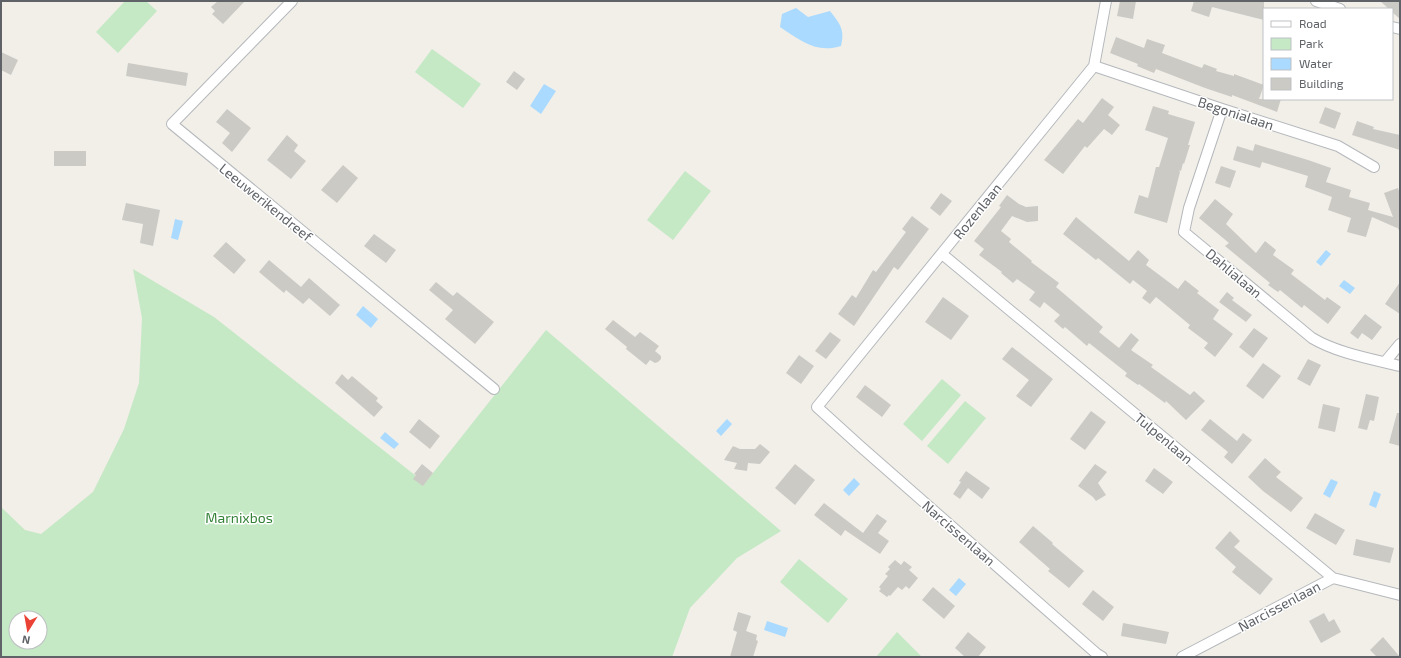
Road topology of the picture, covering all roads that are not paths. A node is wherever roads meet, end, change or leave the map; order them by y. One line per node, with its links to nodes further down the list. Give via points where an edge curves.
1 (292, 1): 12 (street, Leeuwerikendreef, via 172,124)
2 (1106, 1): 5 (street, Rozenlaan)
3 (1316, 1): 4 (street)
4 (1337, 8)
5 (1094, 66): 6 (street, Begonialaan); 8 (street, Rozenlaan)
6 (1222, 109): 7 (street, Begonialaan, via 1338,146); 10 (street, Dahlialaan, via 1189,208 1184,232 1312,338 1333,348)
7 (1374, 166)
8 (942, 254): 13 (street, Rozenlaan); 14 (street, Tulpenlaan)
9 (1400, 344): 10 (street)
10 (1385, 362): 11 (street, Dahlialaan)
11 (1400, 366)
12 (494, 390)
13 (817, 407): 16 (street, Narcissenlaan)
14 (1333, 578): 15 (street, Tulpenlaan); 17 (street, Narcissenlaan)
15 (1400, 596)
16 (1102, 657)
17 (1182, 657)

